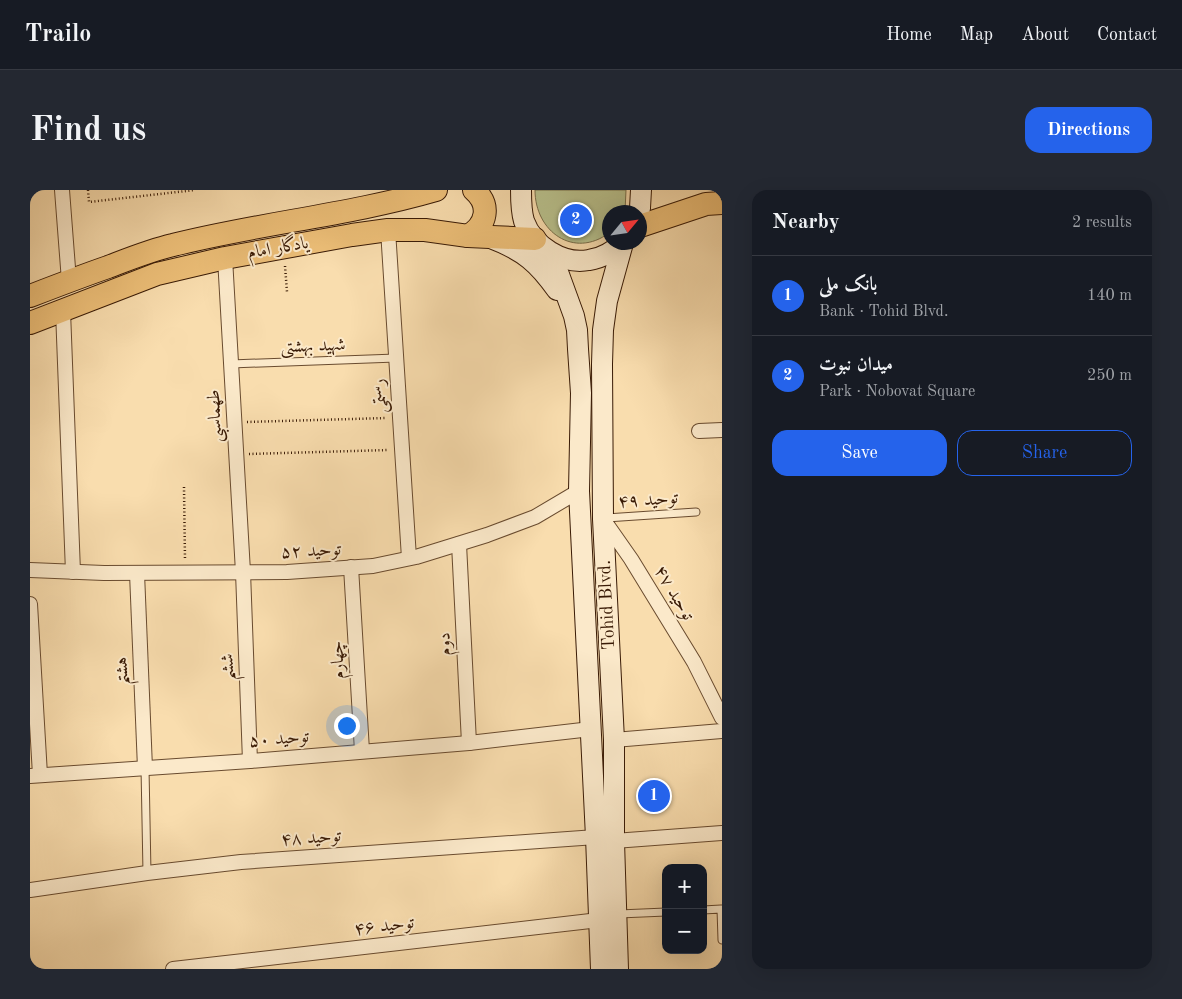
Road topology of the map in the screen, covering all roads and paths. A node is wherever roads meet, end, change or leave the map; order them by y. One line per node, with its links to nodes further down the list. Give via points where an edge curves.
1 (62, 190): 18 (street)
2 (88, 190): 3 (path, via 89,202)
3 (195, 190)
4 (436, 190): 18 (main road, یادگار امام, via 172,245)
5 (474, 190): 12 (main road, via 481,196 485,213 484,221 474,232)
6 (521, 190): 13 (main road, Tohid Blvd., via 525,222)
7 (641, 190): 9 (main road)
8 (707, 199): 10 (main road)
9 (640, 205)
10 (647, 223)
11 (388, 230): 12 (main road, یادگار امام); 14 (main road, یادگار امام); 24 (street, رستمی)
12 (479, 236): 13 (main road, یادگار امام); 23 (main road, via 510,245 541,269 569,315)
13 (541, 245): 15 (main road, via 568,259 588,260); 23 (main road, Tohid Blvd., via 558,272 574,316)
14 (284, 247): 17 (main road, یادگار امام); 19 (path)
15 (614, 250)
16 (621, 250): 35 (main road, Tohid Blvd., via 603,330)
17 (225, 258): 21 (main road, یادگار امام, via 157,274); 25 (street, طهماسبی)
18 (69, 281): 20 (main road, یادگار امام)
19 (287, 292)
20 (30, 296)
21 (63, 311): 22 (main road, یادگار امام); 40 (street)
22 (30, 323)
23 (578, 350): 33 (main road, Tohid Blvd., via 581,393)
24 (396, 358): 25 (lane, شهید بهشتی); 26 (street, رستمی)
25 (231, 364): 27 (street, طهماسبی)
26 (400, 418): 27 (path); 30 (street, رستمی)
27 (235, 422): 31 (street, طهماسبی)
28 (722, 430): 29 (street)
29 (698, 431)
30 (402, 449): 31 (path); 37 (street, رستمی)
31 (236, 454): 42 (street, طهماسبی)
32 (184, 487): 41 (path)
33 (579, 491): 36 (street, توحید ۵۲, via 535,516); 46 (main road, Tohid Blvd.)
34 (696, 512): 35 (lane, توحید ۴۹)
35 (603, 518): 45 (street, توحید ۴۷, via 694,662); 48 (main road, Tohid Blvd.)
36 (459, 544): 37 (street, توحید ۵۲); 49 (street, دوم)
37 (409, 558): 38 (street, توحید ۵۲)
38 (351, 568): 42 (street, توحید ۵۲); 50 (street, چهارم)
39 (30, 570): 40 (street, توحید ۵۲)
40 (72, 572): 43 (street, توحید ۵۲)
41 (186, 572): 42 (street, توحید ۵۲); 43 (street, توحید ۵۲)
42 (243, 572): 51 (street, ششم)
43 (137, 573): 52 (street, هشتم)
44 (30, 604): 53 (street)
45 (722, 718)
46 (591, 729): 49 (street, توحید ۵۰); 55 (main road, Tohid Blvd.)
47 (722, 731): 48 (street)
48 (614, 740): 55 (main road, Tohid Blvd.)
49 (469, 743): 50 (street, توحید ۵۰)
50 (362, 751): 51 (street, توحید ۵۰)
51 (250, 761): 52 (street, توحید ۵۰)
52 (145, 768): 53 (street, توحید ۵۰); 56 (lane)
53 (35, 776)
54 (722, 833): 55 (street, توحید ۴۸)
55 (605, 839): 56 (street, توحید ۴۸, via 241,862); 61 (main road, Tohid Blvd.)
56 (147, 873): 57 (street, توحید ۴۸)
57 (30, 890)
58 (721, 909): 59 (lane); 62 (lane)
59 (707, 910)
60 (662, 912): 61 (lane)
61 (608, 917): 63 (street, توحید ۴۶); 64 (main road, Tohid Blvd.)
62 (722, 940)
63 (173, 969)
64 (615, 969)

